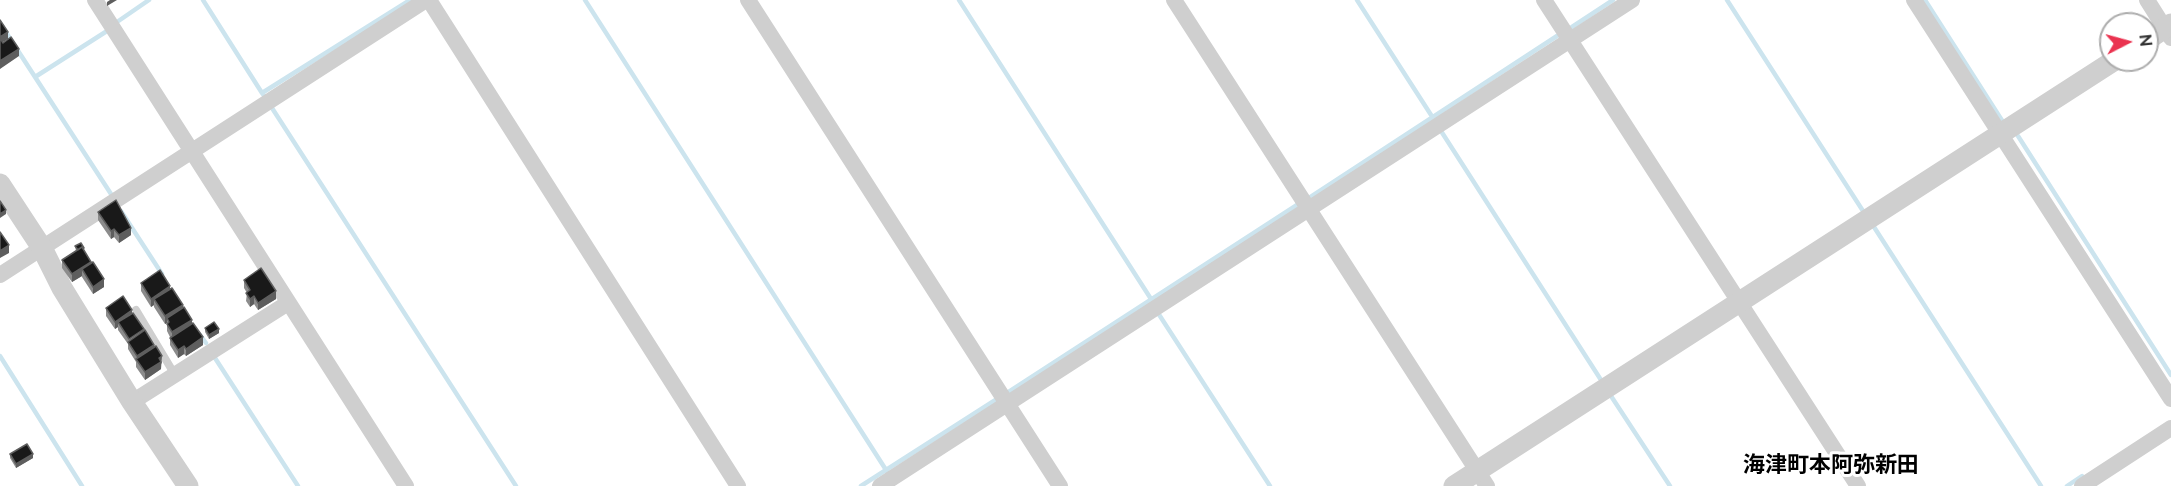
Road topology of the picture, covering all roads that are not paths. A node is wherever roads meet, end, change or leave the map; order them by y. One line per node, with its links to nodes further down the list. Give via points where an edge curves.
1 (95, 0): 13 (street)
2 (428, 0): 13 (street); 29 (street)
3 (748, 0): 24 (street)
4 (1174, 0): 15 (street)
5 (1544, 0): 10 (street)
6 (1632, 0): 10 (street)
7 (1914, 0): 12 (street)
8 (2147, 0): 9 (street)
9 (2169, 30)
10 (1570, 40): 15 (street); 19 (street)
11 (2099, 70): 12 (street)
12 (2000, 134): 19 (street); 22 (street)
13 (191, 152): 16 (street); 18 (street)
14 (0, 184): 16 (street)
15 (1309, 210): 24 (street); 26 (street)
16 (42, 248): 17 (street); 23 (street)
17 (0, 275)
18 (288, 303): 21 (street); 28 (street)
19 (1740, 303): 26 (street); 33 (street)
20 (136, 309): 21 (lane)
21 (176, 375): 23 (street)
22 (2171, 399)
23 (132, 402): 27 (street)
24 (1007, 403): 30 (street); 31 (street)
25 (2171, 428): 34 (street)
26 (1482, 479): 32 (street)
27 (188, 486)
28 (406, 486)
29 (738, 486)
30 (880, 486)
31 (1060, 486)
32 (1454, 486)
33 (1858, 486)
34 (2082, 486)

